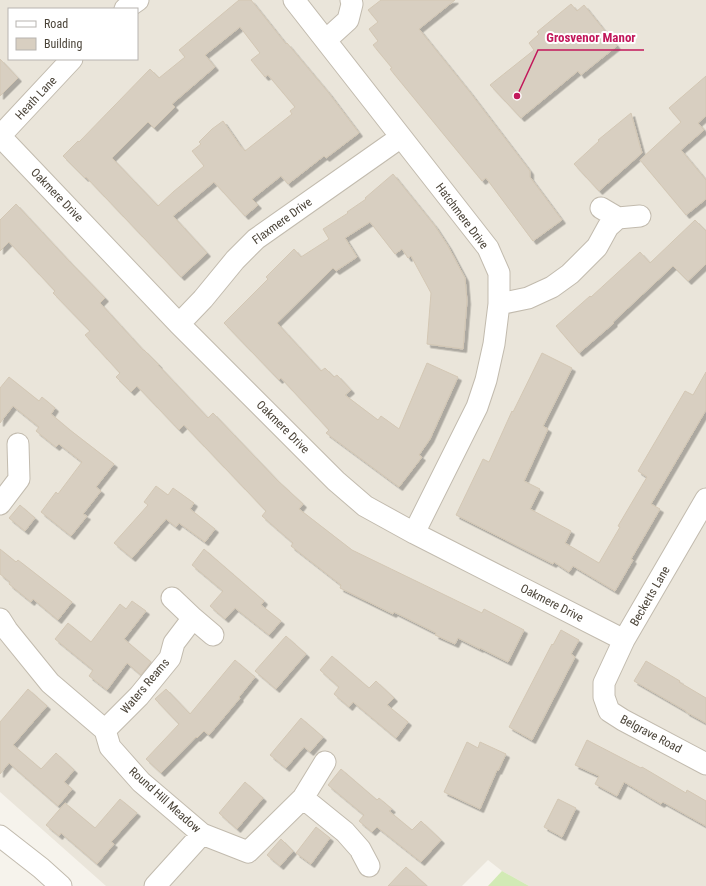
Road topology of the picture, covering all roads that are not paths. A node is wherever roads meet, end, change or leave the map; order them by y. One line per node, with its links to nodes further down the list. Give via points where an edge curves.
1 (138, 0): 4 (street)
2 (294, 0): 5 (street, Hatchmere Drive)
3 (351, 0): 5 (street, via 348,20)
4 (126, 8)
5 (326, 40): 8 (street, Hatchmere Drive)
6 (71, 60): 7 (street, Heath Lane)
7 (0, 136): 13 (street, Oakmere Drive)
8 (401, 137): 12 (street, Hatchmere Drive, via 488,248 499,273); 13 (street, Flaxmere Drive, via 256,239)
9 (600, 208): 11 (street)
10 (640, 216): 11 (street)
11 (618, 218): 12 (street, via 608,227 597,247 564,279 528,298)
12 (499, 304): 17 (street, Hatchmere Drive, via 488,373 477,407)
13 (179, 324): 17 (street, Oakmere Drive, via 336,481 366,506)
14 (18, 444): 16 (street, via 19,479)
15 (706, 499): 22 (street, Becketts Lane)
16 (0, 504)
17 (414, 533): 22 (street, Oakmere Drive)
18 (172, 598): 19 (street)
19 (193, 618): 21 (street); 24 (street, Waters Reams, via 174,643 170,658)
20 (0, 619): 24 (street, via 50,683)
21 (213, 635)
22 (624, 640): 23 (street, Becketts Lane, via 604,683)
23 (604, 698): 26 (street, Belgrave Road, via 609,711)
24 (105, 730): 28 (street, Round Hill Meadow, via 110,747 141,782)
25 (325, 762): 27 (street, Round Hill Meadow)
26 (706, 764)
27 (303, 798): 28 (street, Round Hill Meadow, via 248,852); 30 (street, via 345,832 360,849)
28 (202, 834): 32 (street)
29 (0, 836): 31 (street)
30 (369, 866)
31 (61, 886)
32 (155, 886)

